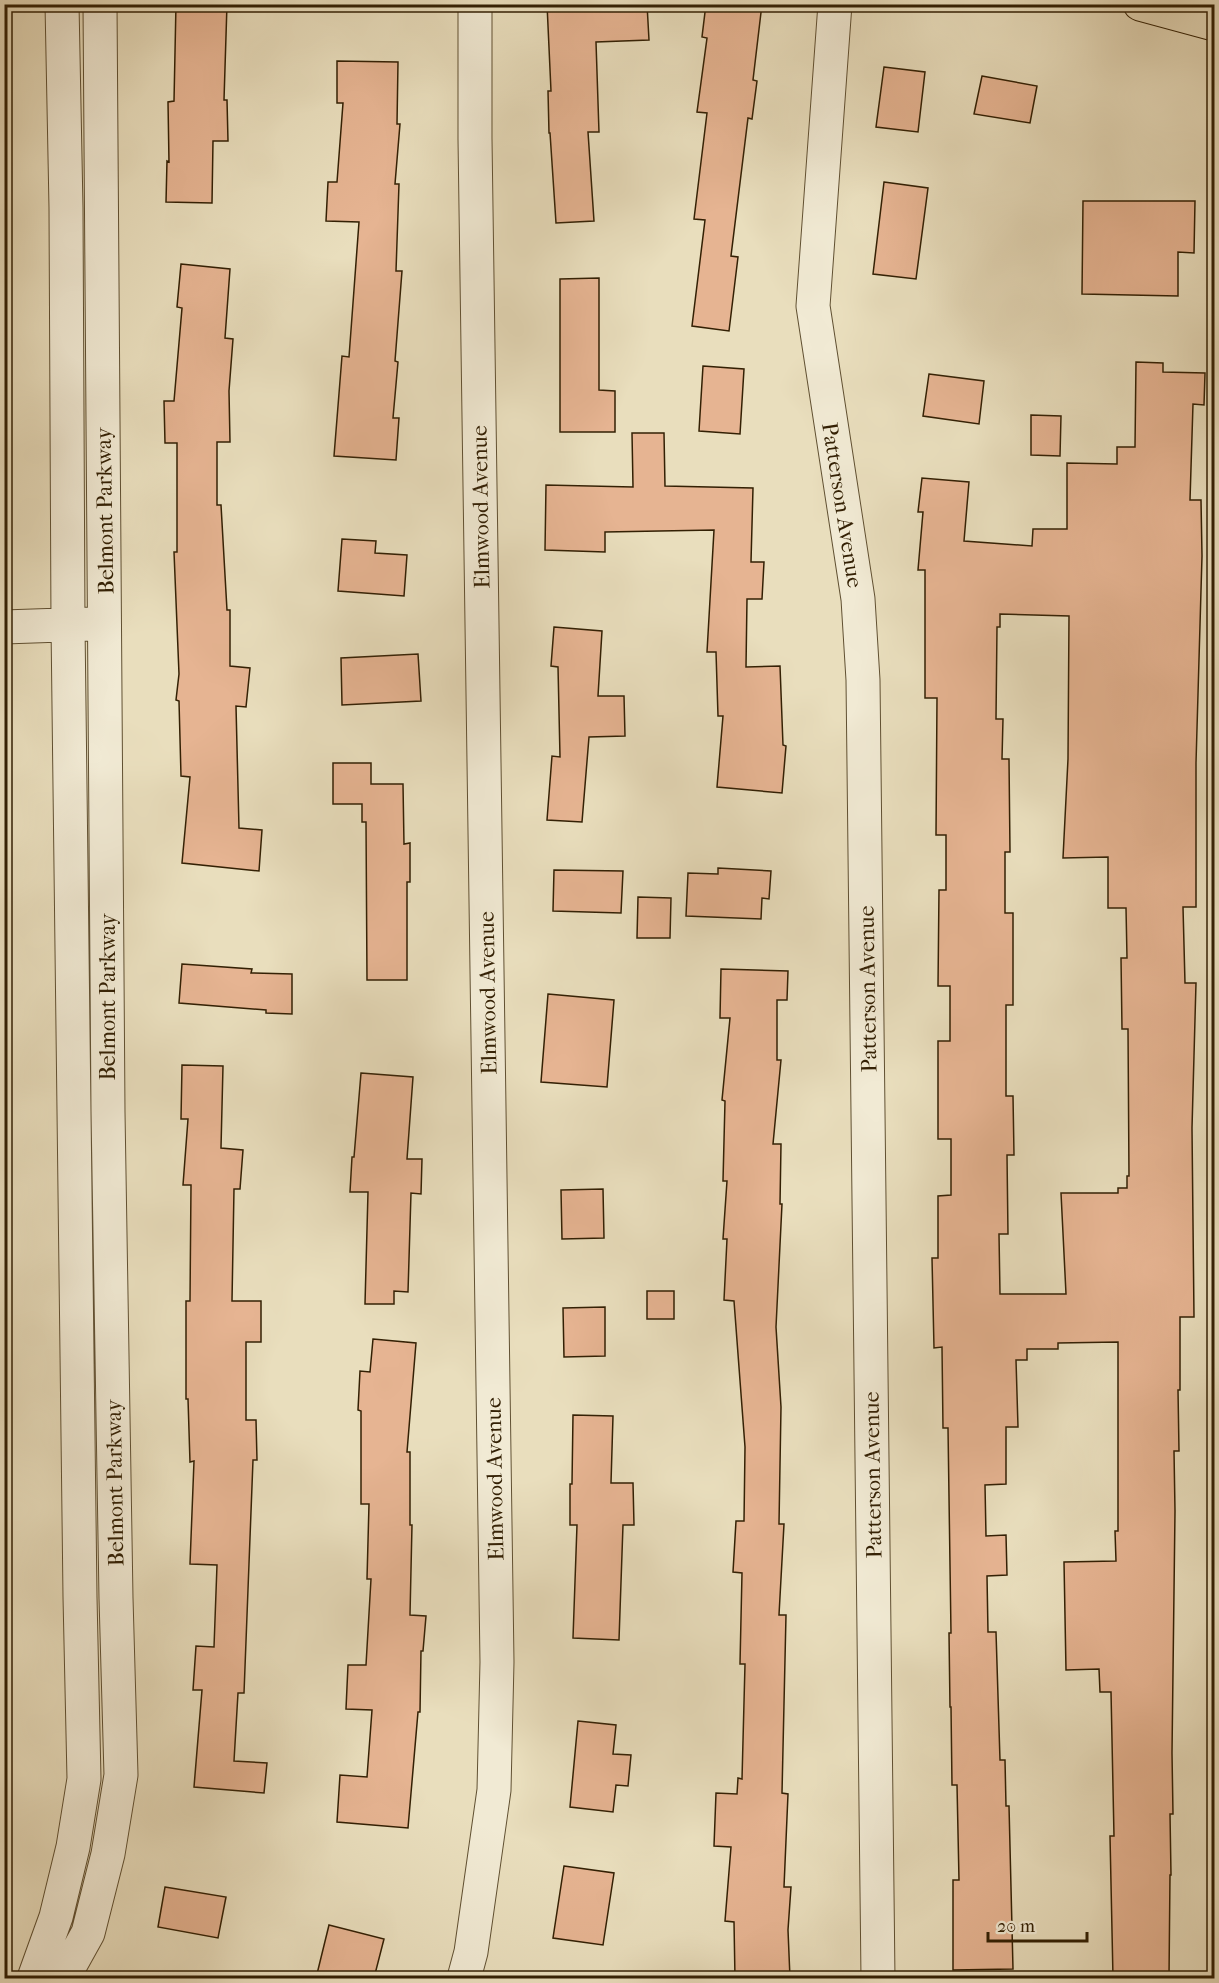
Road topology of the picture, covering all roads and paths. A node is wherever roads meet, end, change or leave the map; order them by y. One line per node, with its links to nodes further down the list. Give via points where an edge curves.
1 (62, 4): 7 (street, Belmont Parkway)
2 (100, 4): 8 (street, Belmont Parkway)
3 (475, 4): 18 (street, Elmwood Avenue, via 496,1662 494,1790)
4 (835, 4): 19 (street, Patterson Avenue, via 813,306 858,599 863,680)
5 (1140, 4): 6 (main road)
6 (1215, 24)
7 (66, 208): 8 (street); 10 (street, Belmont Parkway)
8 (101, 209): 9 (street, Belmont Parkway)
9 (105, 624): 10 (street); 12 (street, Belmont Parkway)
10 (68, 625): 11 (street); 13 (street, Belmont Parkway)
11 (4, 627)
12 (108, 1112): 13 (street); 15 (street, Belmont Parkway)
13 (75, 1113): 14 (street, Belmont Parkway)
14 (80, 1597): 15 (street); 16 (street, Belmont Parkway, via 84,1779 58,1907)
15 (116, 1598): 17 (street, Belmont Parkway, via 121,1775 108,1854 88,1933)
16 (34, 1978)
17 (63, 1978)
18 (464, 1978)
19 (878, 1978)

